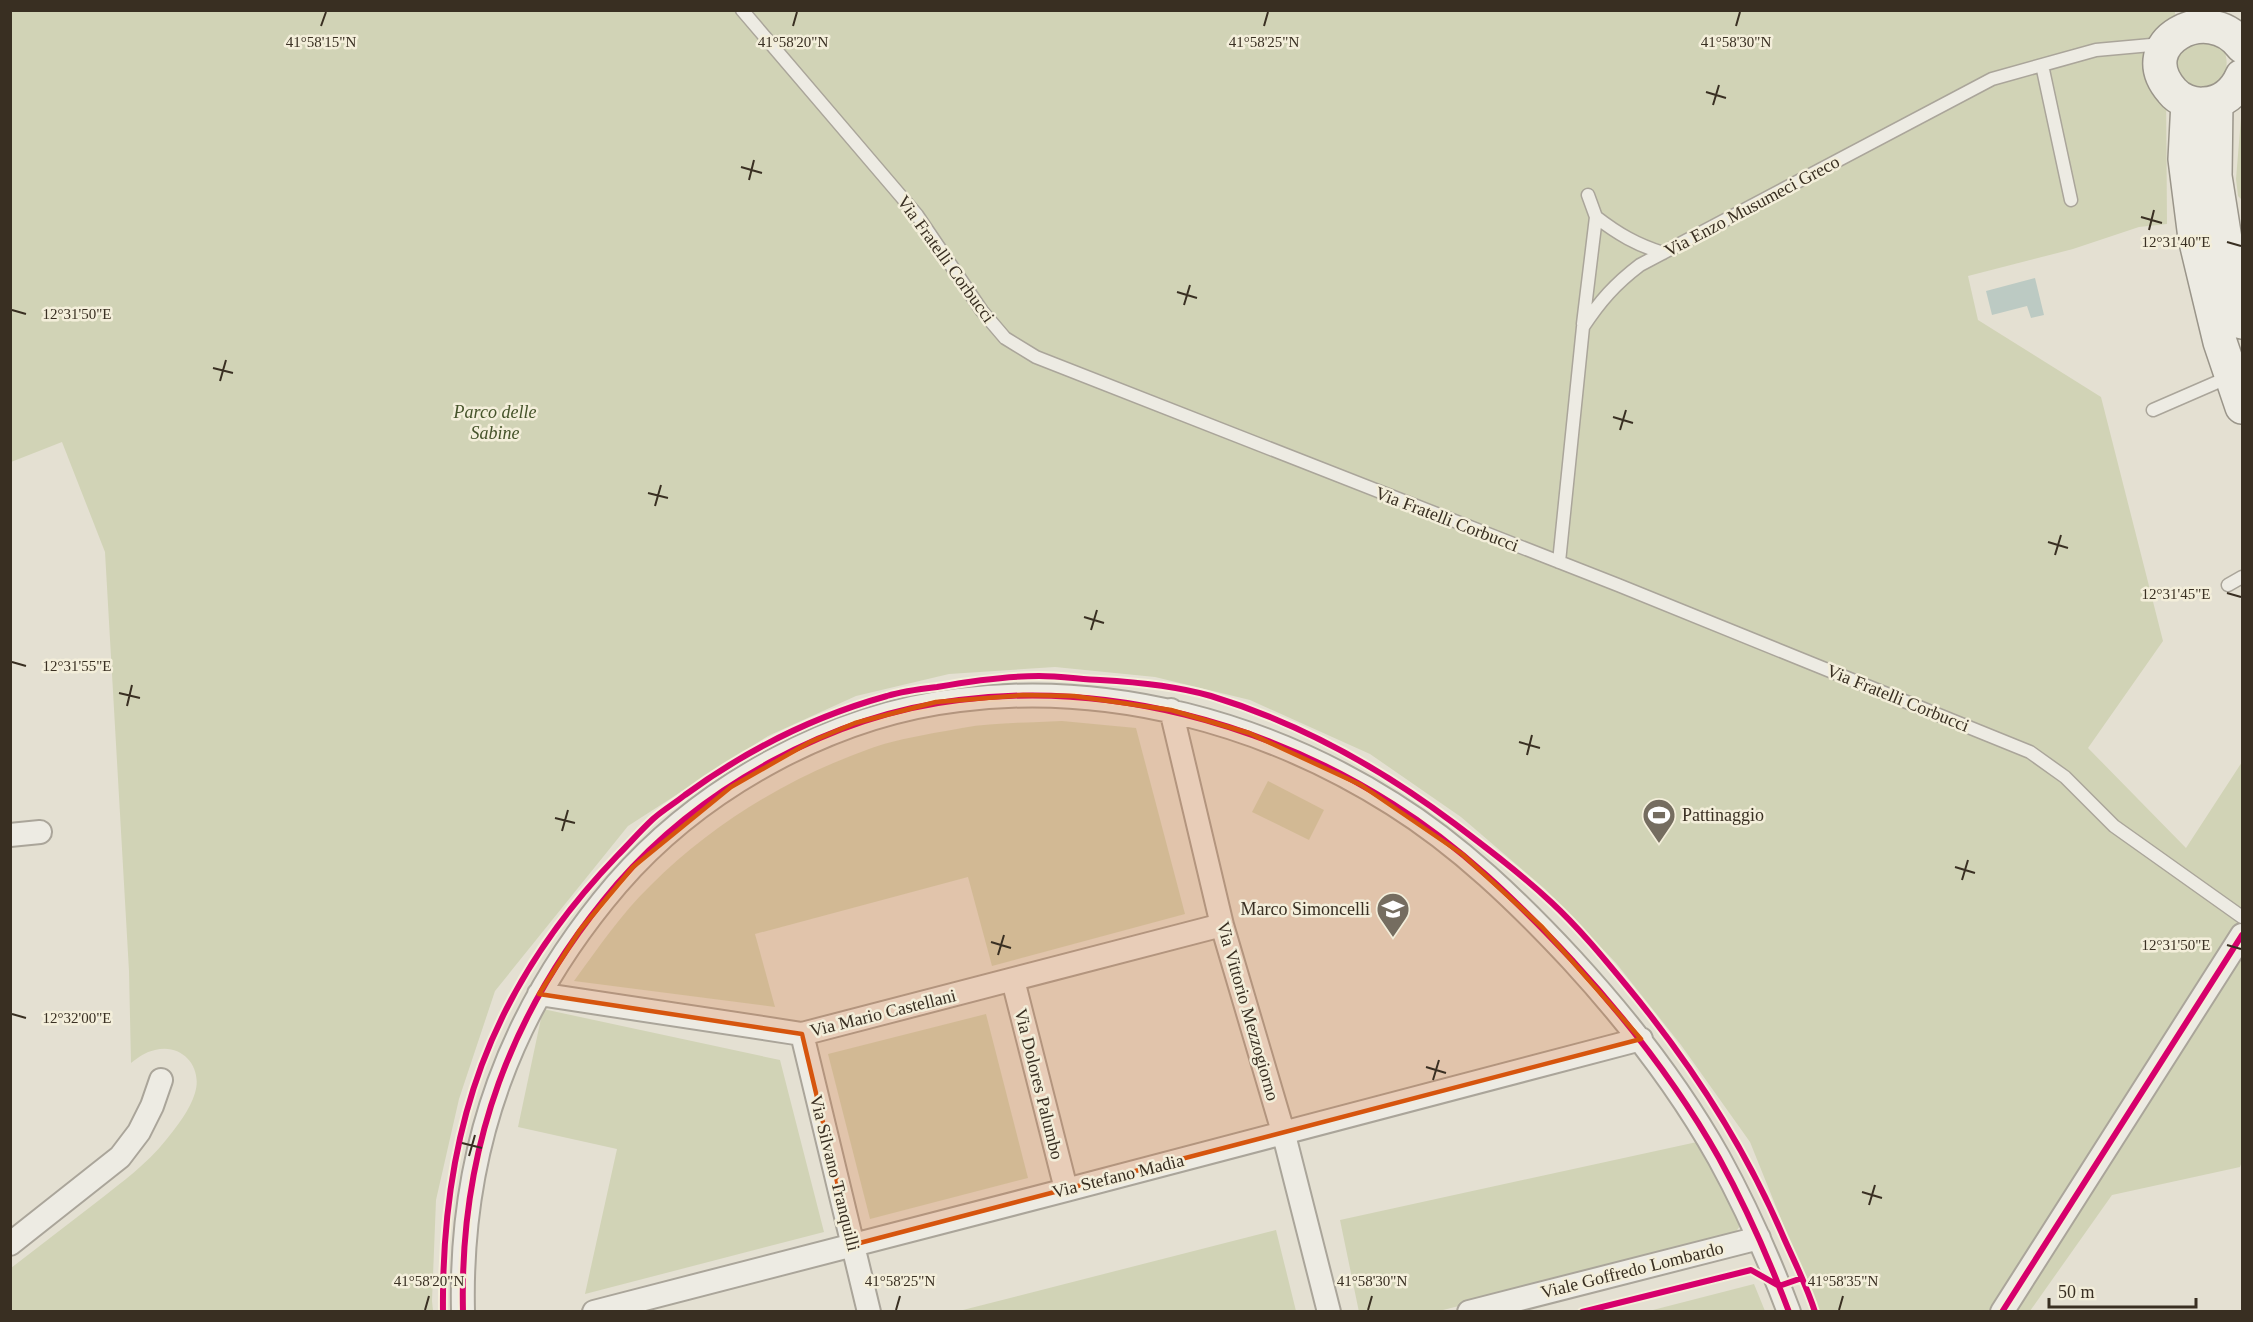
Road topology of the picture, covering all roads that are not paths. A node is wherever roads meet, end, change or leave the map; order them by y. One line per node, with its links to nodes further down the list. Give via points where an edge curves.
1 (742, 10): 17 (lane, Via Fratelli Corbucci, via 917,215 1005,338 1036,357)
2 (2204, 16): 3 (street, via 2175,29); 4 (street, via 2228,27)
3 (2163, 44): 5 (lane, Via Enzo Musumeci Greco, via 2096,50); 7 (street, via 2160,72 2166,84 2175,95)
4 (2242, 46)
5 (2042, 65): 9 (lane); 11 (lane, Via Enzo Musumeci Greco, via 1992,79)
6 (2242, 76): 7 (street, via 2229,95)
7 (2202, 102): 12 (street, via 2215,176 2230,227 2231,277); 14 (street, via 2185,159 2194,230)
8 (1588, 195): 10 (lane)
9 (2071, 200)
10 (1596, 217): 11 (lane, via 1637,245); 13 (lane)
11 (1663, 253): 13 (lane, Via Enzo Musumeci Greco, via 1616,284)
12 (2242, 322)
13 (1583, 327): 17 (lane, Via Enzo Musumeci Greco)
14 (2231, 376): 15 (street); 16 (lane)
15 (2242, 407)
16 (2153, 410)
17 (1559, 562): 23 (lane, Via Fratelli Corbucci, via 2030,752 2066,777 2114,826)
18 (2242, 578): 19 (lane)
19 (2228, 585)
20 (1171, 710): 24 (street, Via Vittorio Mezzogiorno); 27 (street, via 1074,696 980,697 901,709 810,742 722,793 649,851 580,930); 29 (street, via 1250,733 1335,771 1395,805 1462,854 1510,897)
21 (40, 832): 22 (street)
22 (10, 835)
23 (2242, 917)
24 (1222, 925): 26 (street, Via Mario Castellani); 31 (street, Via Vittorio Mezzogiorno)
25 (2242, 935): 42 (street)
26 (1012, 980): 28 (street, Via Mario Castellani); 32 (street, Via Dolores Palumbo)
27 (539, 994): 28 (street, Via Mario Castellani); 36 (street, via 495,1093 474,1168 464,1235)
28 (801, 1034): 35 (street, Via Silvano Tranquilli)
29 (1641, 1039): 31 (street, Via Stefano Madia); 33 (street, via 1708,1139)
30 (161, 1080): 34 (street, via 139,1132 120,1157)
31 (1284, 1135): 32 (street, Via Stefano Madia); 39 (street, Via Vittorio Mezzogiorno)
32 (1066, 1189): 35 (street, Via Stefano Madia)
33 (1759, 1238): 40 (street, Viale Goffredo Lombardo); 41 (street)
34 (10, 1244)
35 (852, 1245): 37 (street, Via Stefano Madia); 38 (street, Via Silvano Tranquilli)
36 (463, 1311)
37 (594, 1311)
38 (869, 1311)
39 (1329, 1311)
40 (1470, 1311)
41 (1789, 1311)
42 (2002, 1311)

